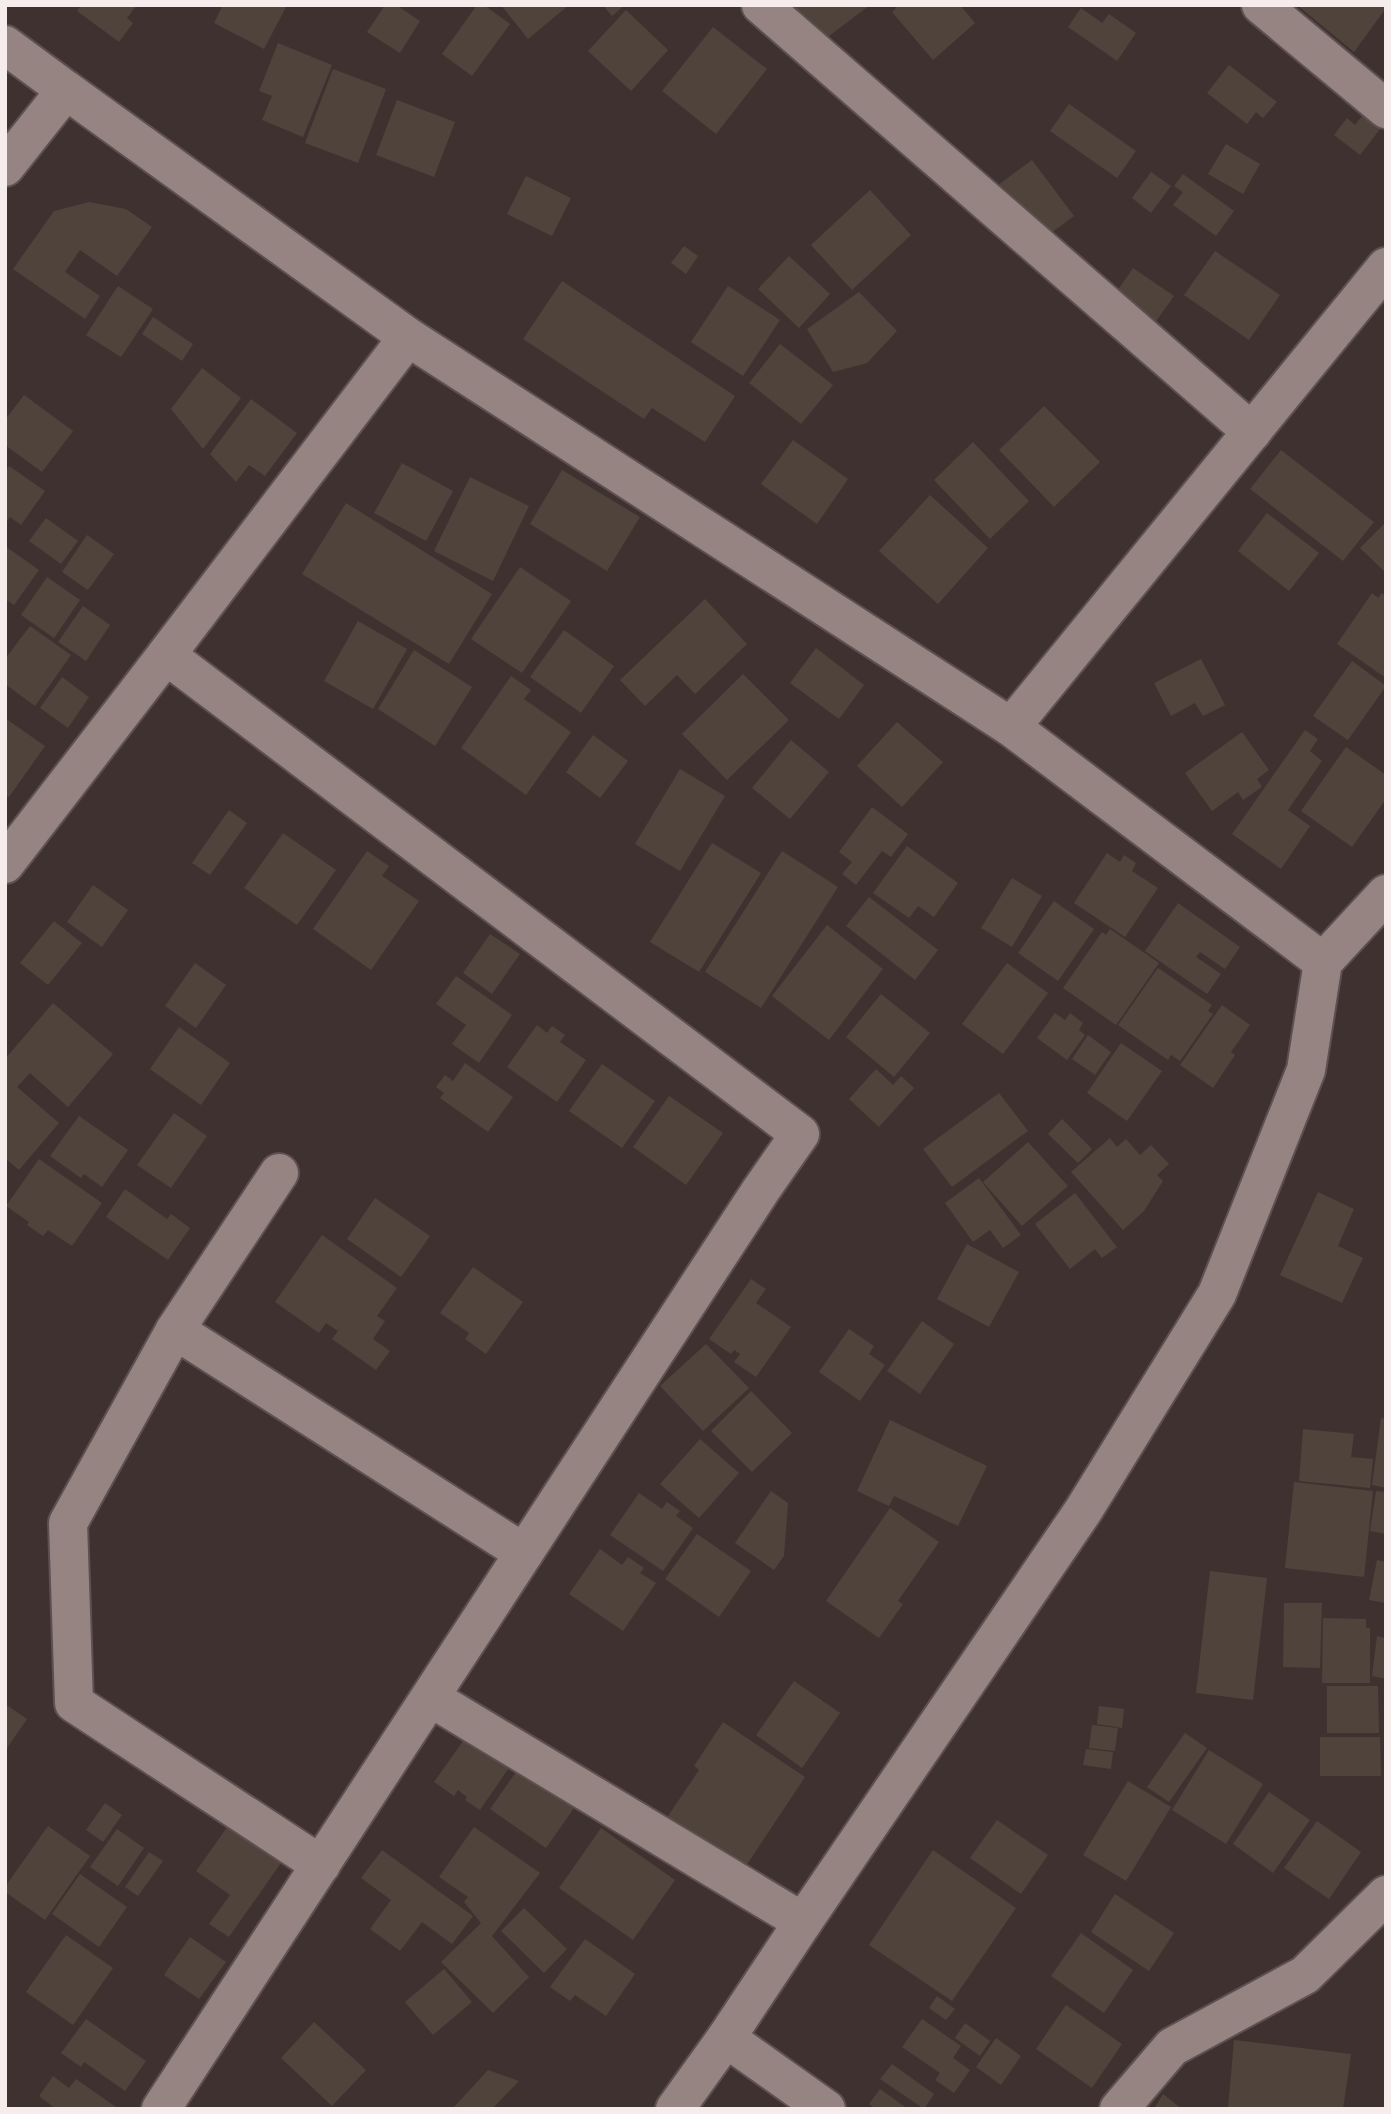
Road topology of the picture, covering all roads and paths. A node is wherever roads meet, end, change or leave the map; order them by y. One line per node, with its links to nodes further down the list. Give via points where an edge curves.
1 (761, 5): 9 (street)
2 (1261, 5): 5 (street)
3 (5, 45): 4 (street)
4 (66, 90): 6 (street); 8 (street)
5 (1386, 109)
6 (5, 167)
7 (1386, 267): 9 (street)
8 (408, 337): 10 (street); 11 (street)
9 (1252, 432): 11 (street)
10 (166, 654): 12 (street); 17 (street, via 800,1134)
11 (1011, 727): 14 (street)
12 (5, 864)
13 (1386, 894): 14 (street)
14 (1323, 962): 21 (street, via 1306,1070 1217,1294 1083,1511)
15 (279, 1173): 16 (street)
16 (175, 1329): 17 (street); 19 (street, via 68,1523 74,1703)
17 (524, 1553): 18 (street)
18 (430, 1698): 19 (street); 21 (street)
19 (321, 1865): 23 (street)
20 (1386, 1895): 26 (street, via 1305,1975 1172,2047)
21 (803, 1922): 22 (street)
22 (726, 2038): 24 (street); 25 (street)
23 (162, 2109)
24 (676, 2109)
25 (826, 2109)
26 (1119, 2109)

